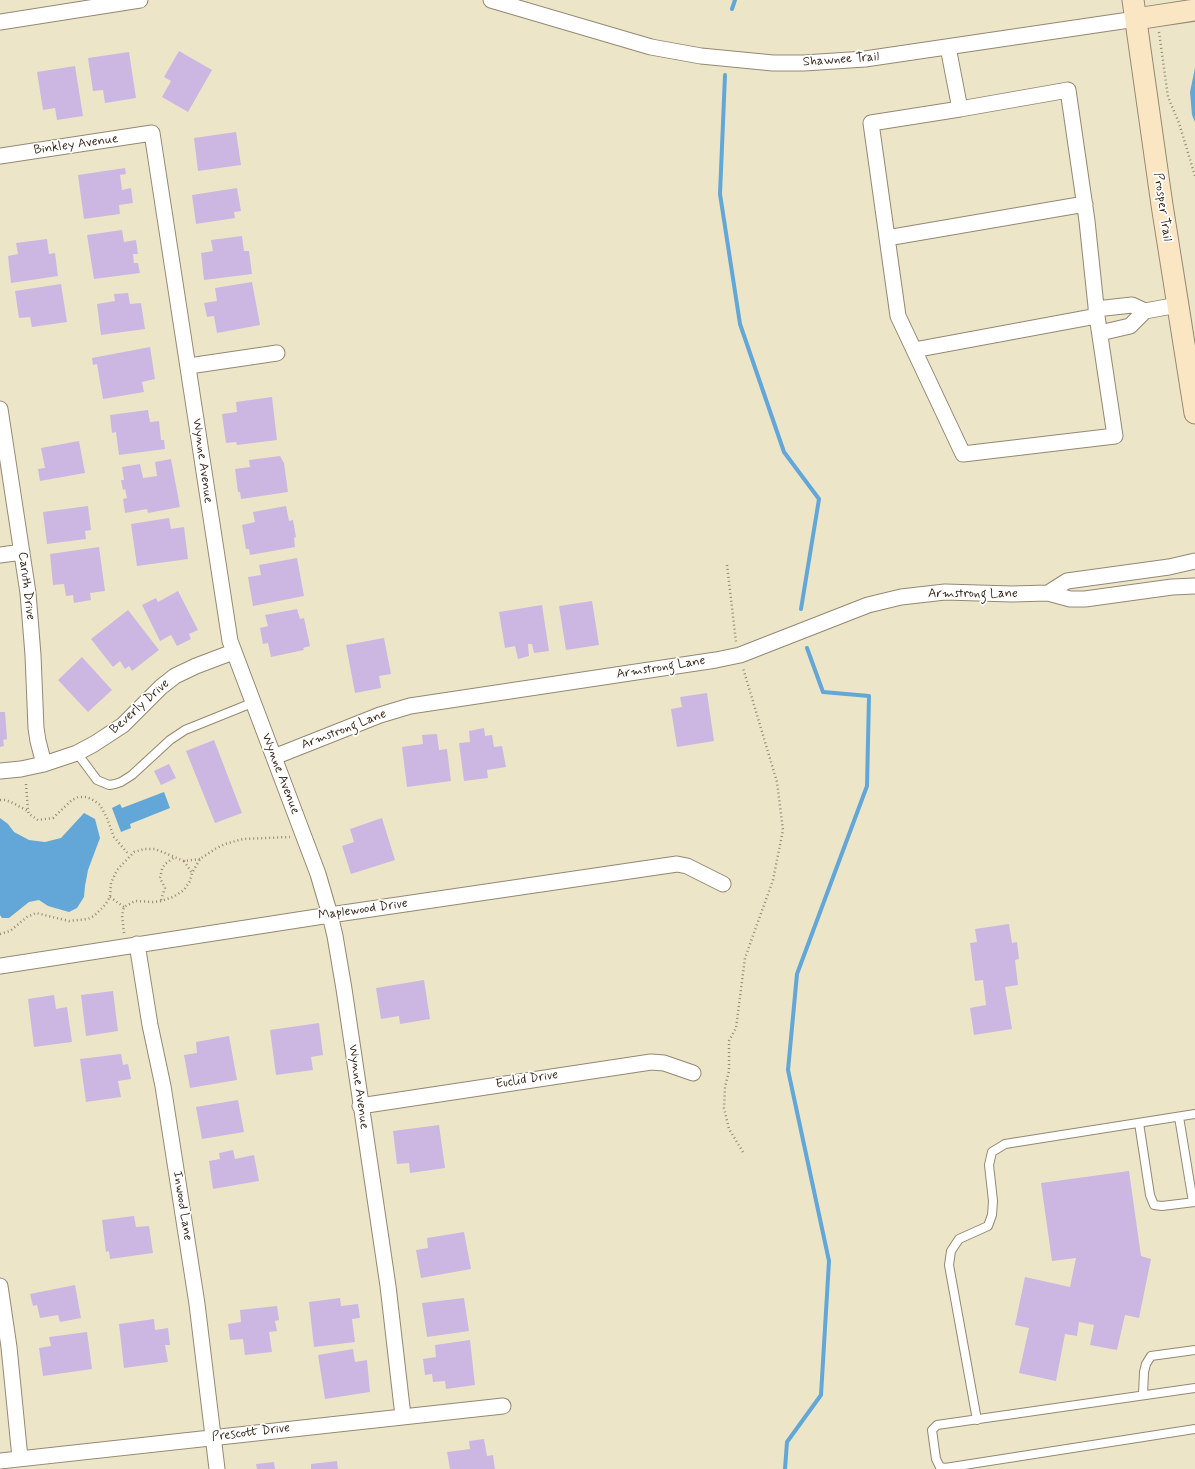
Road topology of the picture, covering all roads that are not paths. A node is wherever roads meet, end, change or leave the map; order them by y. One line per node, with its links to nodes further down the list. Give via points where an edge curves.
1 (140, 0): 5 (street)
2 (491, 0): 6 (street, Shawnee Trail, via 651,48 745,61 835,61)
3 (1135, 9): 4 (street, Shawnee Trail); 6 (street, Shawnee Trail); 12 (street, Prosper Trail)
4 (1195, 10)
5 (0, 22)
6 (948, 47): 7 (street)
7 (960, 109): 10 (street, via 1068,90); 11 (street, via 871,122)
8 (152, 133): 9 (street, Binkley Avenue); 18 (street, Wynne Avenue)
9 (0, 156)
10 (1084, 204): 11 (street); 14 (street)
11 (887, 238): 16 (street, via 898,316)
12 (1178, 305): 13 (street); 20 (street, Prosper Trail)
13 (1145, 311): 14 (street, via 1132,305); 15 (street, via 1130,326)
14 (1097, 312): 15 (street); 16 (street)
15 (1100, 333): 16 (street, via 1115,436 963,454)
16 (914, 350)
17 (278, 353): 18 (street)
18 (189, 366): 26 (street, Wynne Avenue, via 226,624)
19 (0, 409): 21 (street, Caruth Drive)
20 (1195, 413)
21 (22, 552): 22 (street); 30 (street, Caruth Drive, via 31,625 36,728)
22 (0, 555)
23 (1195, 561): 25 (street, via 1067,581)
24 (1195, 586): 25 (street, Armstrong Lane, via 1070,600)
25 (1048, 593): 29 (street, Armstrong Lane, via 939,592 890,599 868,604 740,655 410,706)
26 (233, 652): 27 (street, Wynne Avenue); 28 (street, Beverly Drive, via 175,676 123,725)
27 (252, 703): 28 (lane, via 185,730 170,740 132,775 115,784 109,785 97,780); 29 (street, Wynne Avenue)
28 (77, 753): 30 (street, Beverly Drive)
29 (274, 757): 33 (street, Wynne Avenue, via 318,874)
30 (44, 764): 31 (street, Beverly Drive)
31 (0, 770)
32 (723, 884): 33 (street, Maplewood Drive, via 678,864)
33 (330, 914): 34 (street, Maplewood Drive); 37 (street, Wynne Avenue, via 344,989)
34 (137, 944): 35 (street, Maplewood Drive); 50 (street, Inwood Lane, via 173,1148 197,1304)
35 (0, 966)
36 (693, 1073): 37 (street, Euclid Drive, via 664,1063 651,1062)
37 (360, 1106): 47 (street, Wynne Avenue, via 386,1272)
38 (1195, 1114): 39 (lane)
39 (1179, 1117): 40 (lane); 41 (lane)
40 (1139, 1123): 41 (lane, via 1150,1195 1154,1205); 48 (lane, via 1005,1144 992,1152 989,1165 993,1201 988,1226 959,1239 950,1251 949,1265)
41 (1194, 1202)
42 (0, 1286): 51 (street)
43 (1195, 1350): 45 (lane, via 1151,1356 1144,1372)
44 (1195, 1388): 45 (lane)
45 (1143, 1395): 48 (lane)
46 (503, 1406): 47 (street, Prescott Drive)
47 (403, 1416): 50 (street, Prescott Drive)
48 (976, 1420): 49 (lane, via 937,1425 932,1430 936,1459 940,1467)
49 (1195, 1429)
50 (213, 1438): 51 (street, Prescott Drive); 53 (street, Inwood Lane)
51 (20, 1458): 52 (street, Prescott Drive)
52 (0, 1461)
53 (217, 1469)

